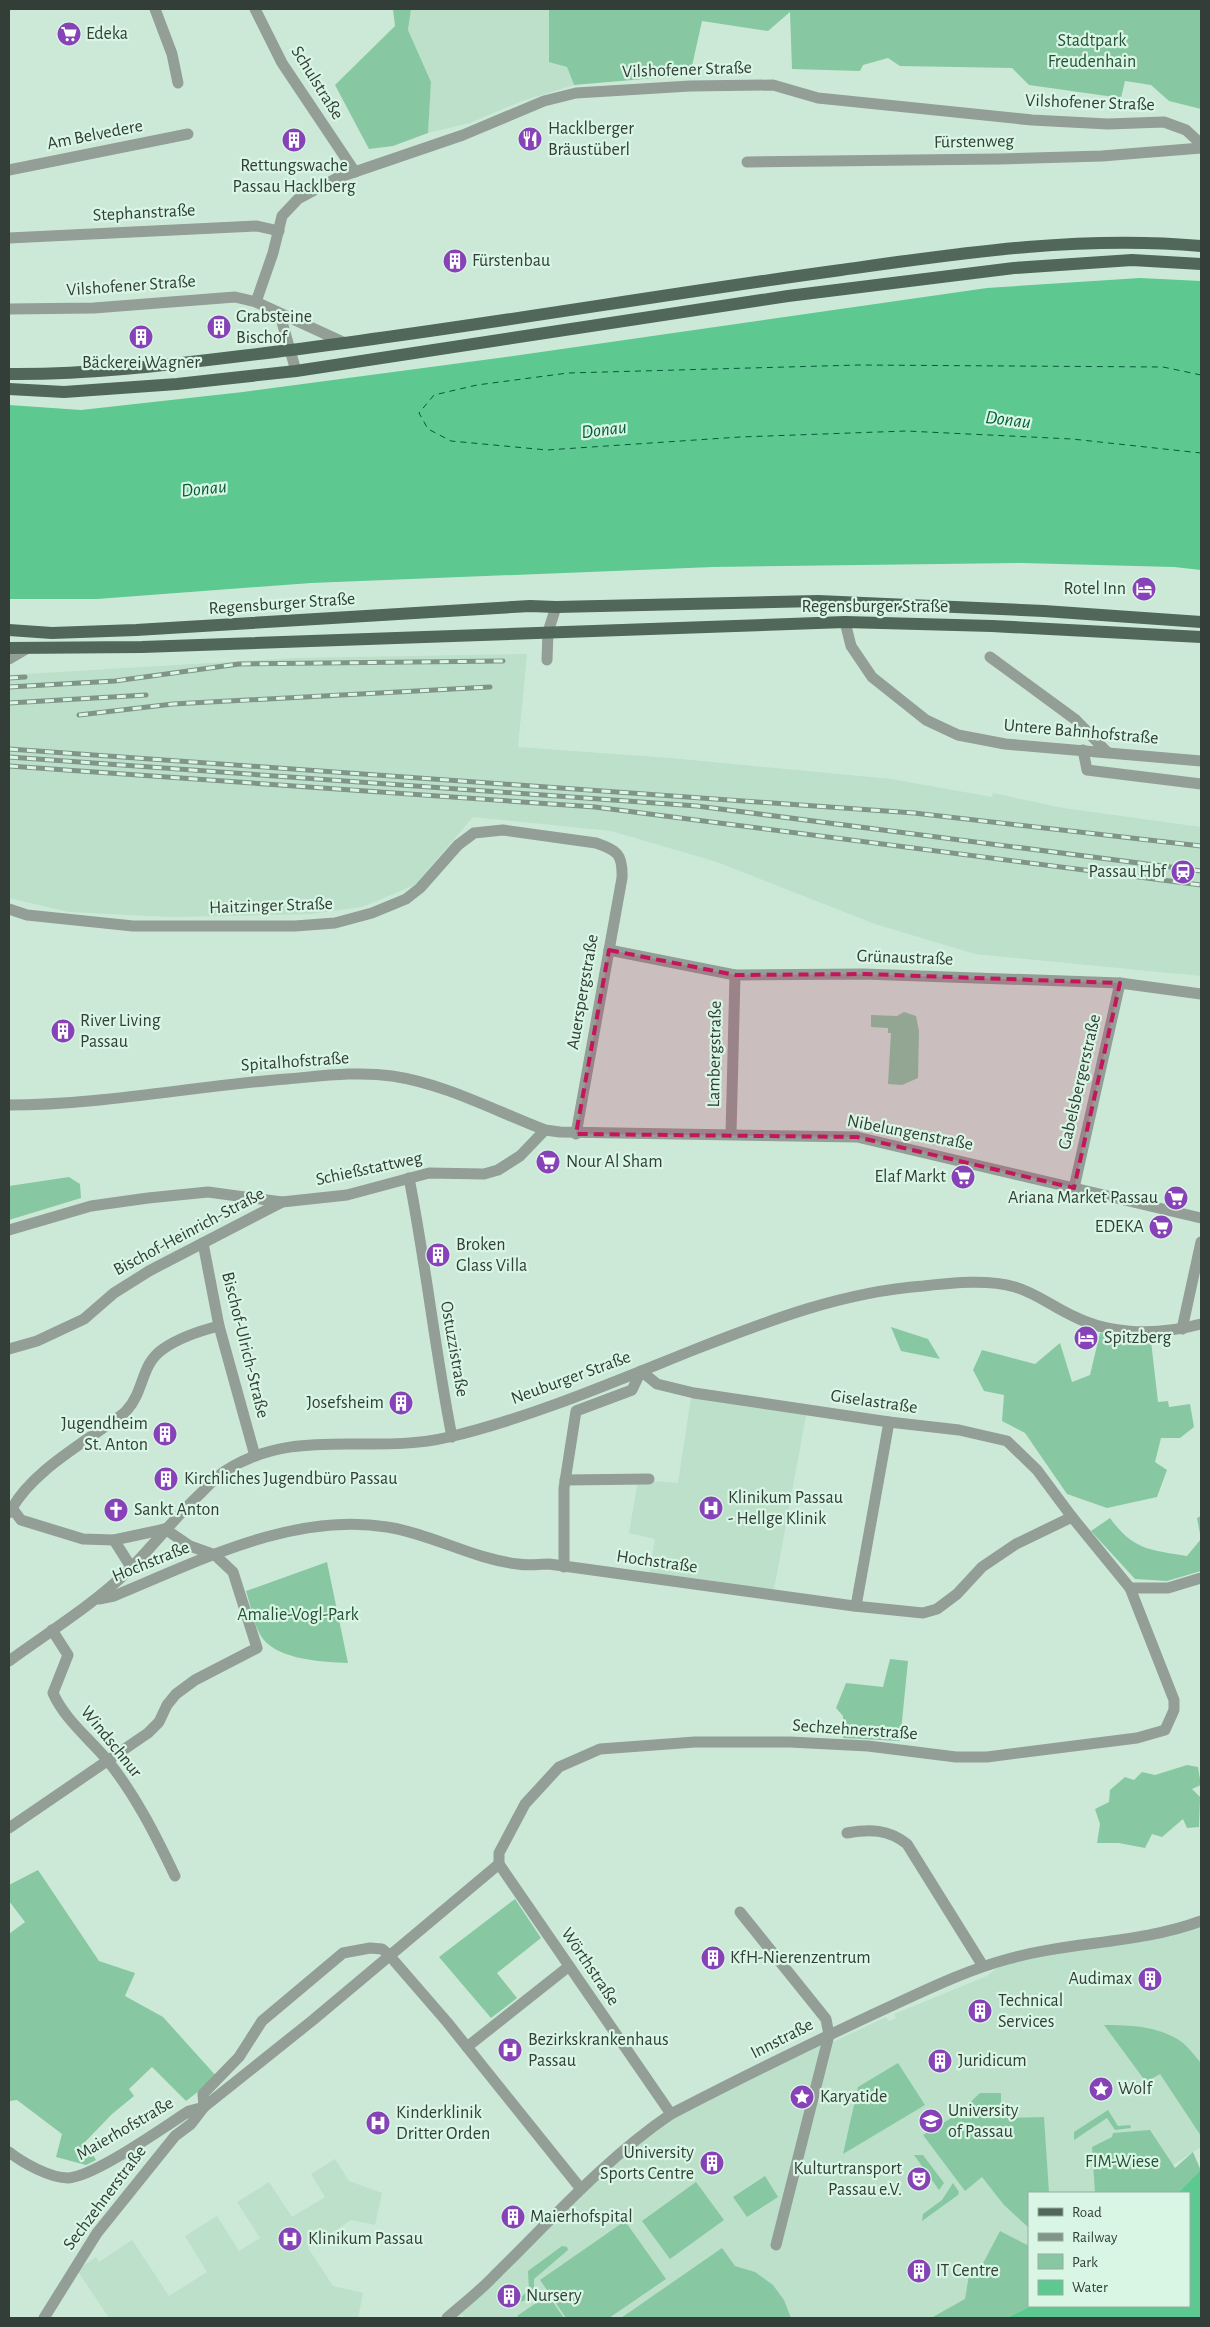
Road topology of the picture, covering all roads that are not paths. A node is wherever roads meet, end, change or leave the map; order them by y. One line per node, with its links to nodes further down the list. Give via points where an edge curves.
1 (155, 9): 3 (street, via 172,54)
2 (255, 9): 8 (street, Schulstraße, via 282,63)
3 (178, 83)
4 (188, 134): 7 (street, Am Belvedere)
5 (1201, 146): 6 (street, Fürstenweg, via 1102,156); 8 (street, Vilshofener Straße, via 1186,130 1164,122 1108,124 1032,120 818,98 773,85 690,86 565,95)
6 (748, 162)
7 (9, 170)
8 (355, 172): 9 (street, Vilshofener Straße, via 298,199 282,216)
9 (279, 231): 10 (street, Stephanstraße, via 257,226); 13 (street, Vilshofener Straße)
10 (9, 238)
11 (1201, 246): 16 (main road, via 1089,242 977,251)
12 (1201, 264): 18 (main road, via 1132,260 1014,268 788,296)
13 (256, 302): 14 (street, Vilshofener Straße, via 218,297 94,308); 15 (street, Vilshofener Straße)
14 (9, 309)
15 (280, 314): 16 (street, Vilshofener Straße); 17 (street)
16 (345, 343): 17 (main road)
17 (290, 350): 18 (street); 19 (main road, via 180,365 65,375)
18 (296, 372): 20 (main road, via 64,392)
19 (9, 374)
20 (9, 390)
21 (844, 603): 22 (main road, Regensburger Straße, via 784,600); 23 (main road); 24 (main road, Regensburger Straße, via 1044,611)
22 (556, 607): 26 (main road, Regensburger Straße); 27 (street)
23 (845, 622): 27 (main road, Regensburger Straße); 28 (main road, Regensburger Straße); 34 (street, Untere Bahnhofstraße, via 851,646 872,677 926,720 958,735 1005,744)
24 (1201, 622)
25 (9, 630): 26 (main road, Regensburger Straße)
26 (52, 632): 30 (main road)
27 (548, 632): 30 (main road, Regensburger Straße); 33 (street)
28 (1201, 637)
29 (9, 648): 30 (main road, Regensburger Straße)
30 (26, 649): 32 (street)
31 (990, 658): 35 (street, via 1076,720)
32 (9, 659)
33 (547, 660)
34 (1083, 750): 35 (street, Untere Bahnhofstraße); 37 (street, via 1088,770)
35 (1107, 752): 36 (street, Untere Bahnhofstraße)
36 (1201, 761)
37 (1201, 784)
38 (620, 856): 39 (street, Haitzinger Straße, via 596,843 503,830 474,833 458,844 420,888 406,899 372,914 335,923 133,926 27,915); 40 (street, Auerspergstraße, via 622,878)
39 (9, 909)
40 (609, 950): 41 (street, Grünaustraße); 46 (street, Auerspergstraße)
41 (735, 975): 42 (street, Grünaustraße, via 864,974); 47 (street, Lambergstraße)
42 (1120, 983): 43 (street, Grünaustraße); 49 (street, Gabelsbergerstraße)
43 (1201, 994)
44 (9, 1105): 45 (street, Spitalhofstraße, via 76,1102 254,1082 376,1075 436,1087)
45 (545, 1130): 46 (street, Spitalhofstraße); 48 (street, Schießstattweg, via 520,1156 498,1170 484,1174 429,1173)
46 (576, 1134): 47 (street, Nibelungenstraße)
47 (731, 1134): 49 (street, Nibelungenstraße, via 857,1137)
48 (409, 1178): 50 (street, Schießstattweg, via 347,1195); 61 (street, Ostuzzistraße)
49 (1074, 1188): 51 (street, Nibelungenstraße)
50 (282, 1202): 52 (street, Schießstattweg, via 208,1192 148,1198 91,1206); 54 (street, Bischof-Heinrich-Straße)
51 (1201, 1218)
52 (9, 1230)
53 (1201, 1242): 57 (street)
54 (203, 1243): 56 (street, Bischof-Ulrich-Straße); 58 (street, Bischof-Heinrich-Straße, via 114,1293 84,1320 37,1341)
55 (1201, 1324): 57 (street, Neuburger Straße)
56 (219, 1326): 62 (street, Bischof-Ulrich-Straße); 65 (street, via 190,1334 162,1349 146,1366 141,1388 127,1410 43,1473 21,1492)
57 (1182, 1329): 59 (street, Neuburger Straße, via 1132,1332 1102,1327 1075,1318 1028,1291 995,1283 924,1286 853,1296 795,1311)
58 (9, 1349)
59 (641, 1371): 60 (street, Giselastraße, via 657,1384 694,1392); 61 (street, Neuburger Straße, via 501,1422); 64 (street, via 632,1390 576,1411)
60 (889, 1422): 66 (street, Giselastraße, via 959,1430 1008,1441 1037,1470); 75 (street)
61 (452, 1436): 62 (street, Neuburger Straße, via 431,1442 396,1445 298,1444)
62 (255, 1456): 67 (street, Neuburger Straße, via 223,1472)
63 (649, 1479): 64 (street)
64 (566, 1480): 70 (street)
65 (10, 1510): 68 (street, via 21,1520 44,1528 83,1539)
66 (1072, 1517): 73 (street, Sechzehnerstraße); 75 (street, Hochstraße, via 1016,1544 982,1567 957,1594 936,1609 923,1613)
67 (165, 1529): 68 (street); 69 (street, Hochstraße, via 190,1546); 71 (street, Neuburger Straße)
68 (114, 1540): 71 (street)
69 (215, 1555): 70 (street, Hochstraße, via 292,1531 360,1524 388,1527 518,1564); 74 (street, Hochstraße, via 114,1596); 78 (street, via 233,1572 257,1648 195,1680 176,1694 159,1722)
70 (564, 1567): 75 (street, Hochstraße)
71 (132, 1568): 74 (street, Neuburger Straße)
72 (1201, 1578): 73 (street, via 1168,1588)
73 (1130, 1588): 81 (street, Sechzehnerstraße, via 1174,1700 1174,1710 1165,1730 1137,1738 987,1757 790,1742 696,1742 600,1749 559,1767 525,1804 499,1853)
74 (98, 1598): 76 (street, Neuburger Straße)
75 (856, 1606)
76 (52, 1630): 77 (street, Neuburger Straße); 78 (street, Windschnur, via 68,1655 53,1693 59,1707)
77 (9, 1661)
78 (108, 1762): 79 (street); 82 (street, Windschnur, via 151,1824)
79 (9, 1828)
80 (847, 1833): 86 (street, via 882,1832 906,1844)
81 (499, 1864): 85 (street, Sechzehnerstraße); 87 (street, Wörthstraße)
82 (175, 1876)
83 (740, 1912): 88 (street, via 826,2019)
84 (1201, 1921): 86 (street, Innstraße, via 1144,1936 1044,1950)
85 (389, 1954): 89 (street); 90 (street, Sechzehnerstraße, via 313,2020); 90 (street, Sechzehnerstraße, via 382,1949 370,1948 343,1953 304,1984 262,2021 239,2057 203,2094)
86 (983, 1966): 88 (street, Innstraße)
87 (568, 1967): 89 (street); 91 (street, Wörthstraße)
88 (829, 2034): 91 (street, Innstraße); 94 (street)
89 (467, 2047): 93 (street)
90 (204, 2106): 92 (street, Maierhofstraße, via 78,2176 52,2175); 95 (street, Sechzehnerstraße, via 191,2124 175,2136 97,2233)
91 (671, 2114): 93 (street, Innstraße, via 613,2158)
92 (9, 2152)
93 (581, 2189): 96 (street, Innstraße, via 494,2277)
94 (776, 2245)
95 (44, 2318)
96 (447, 2318)

